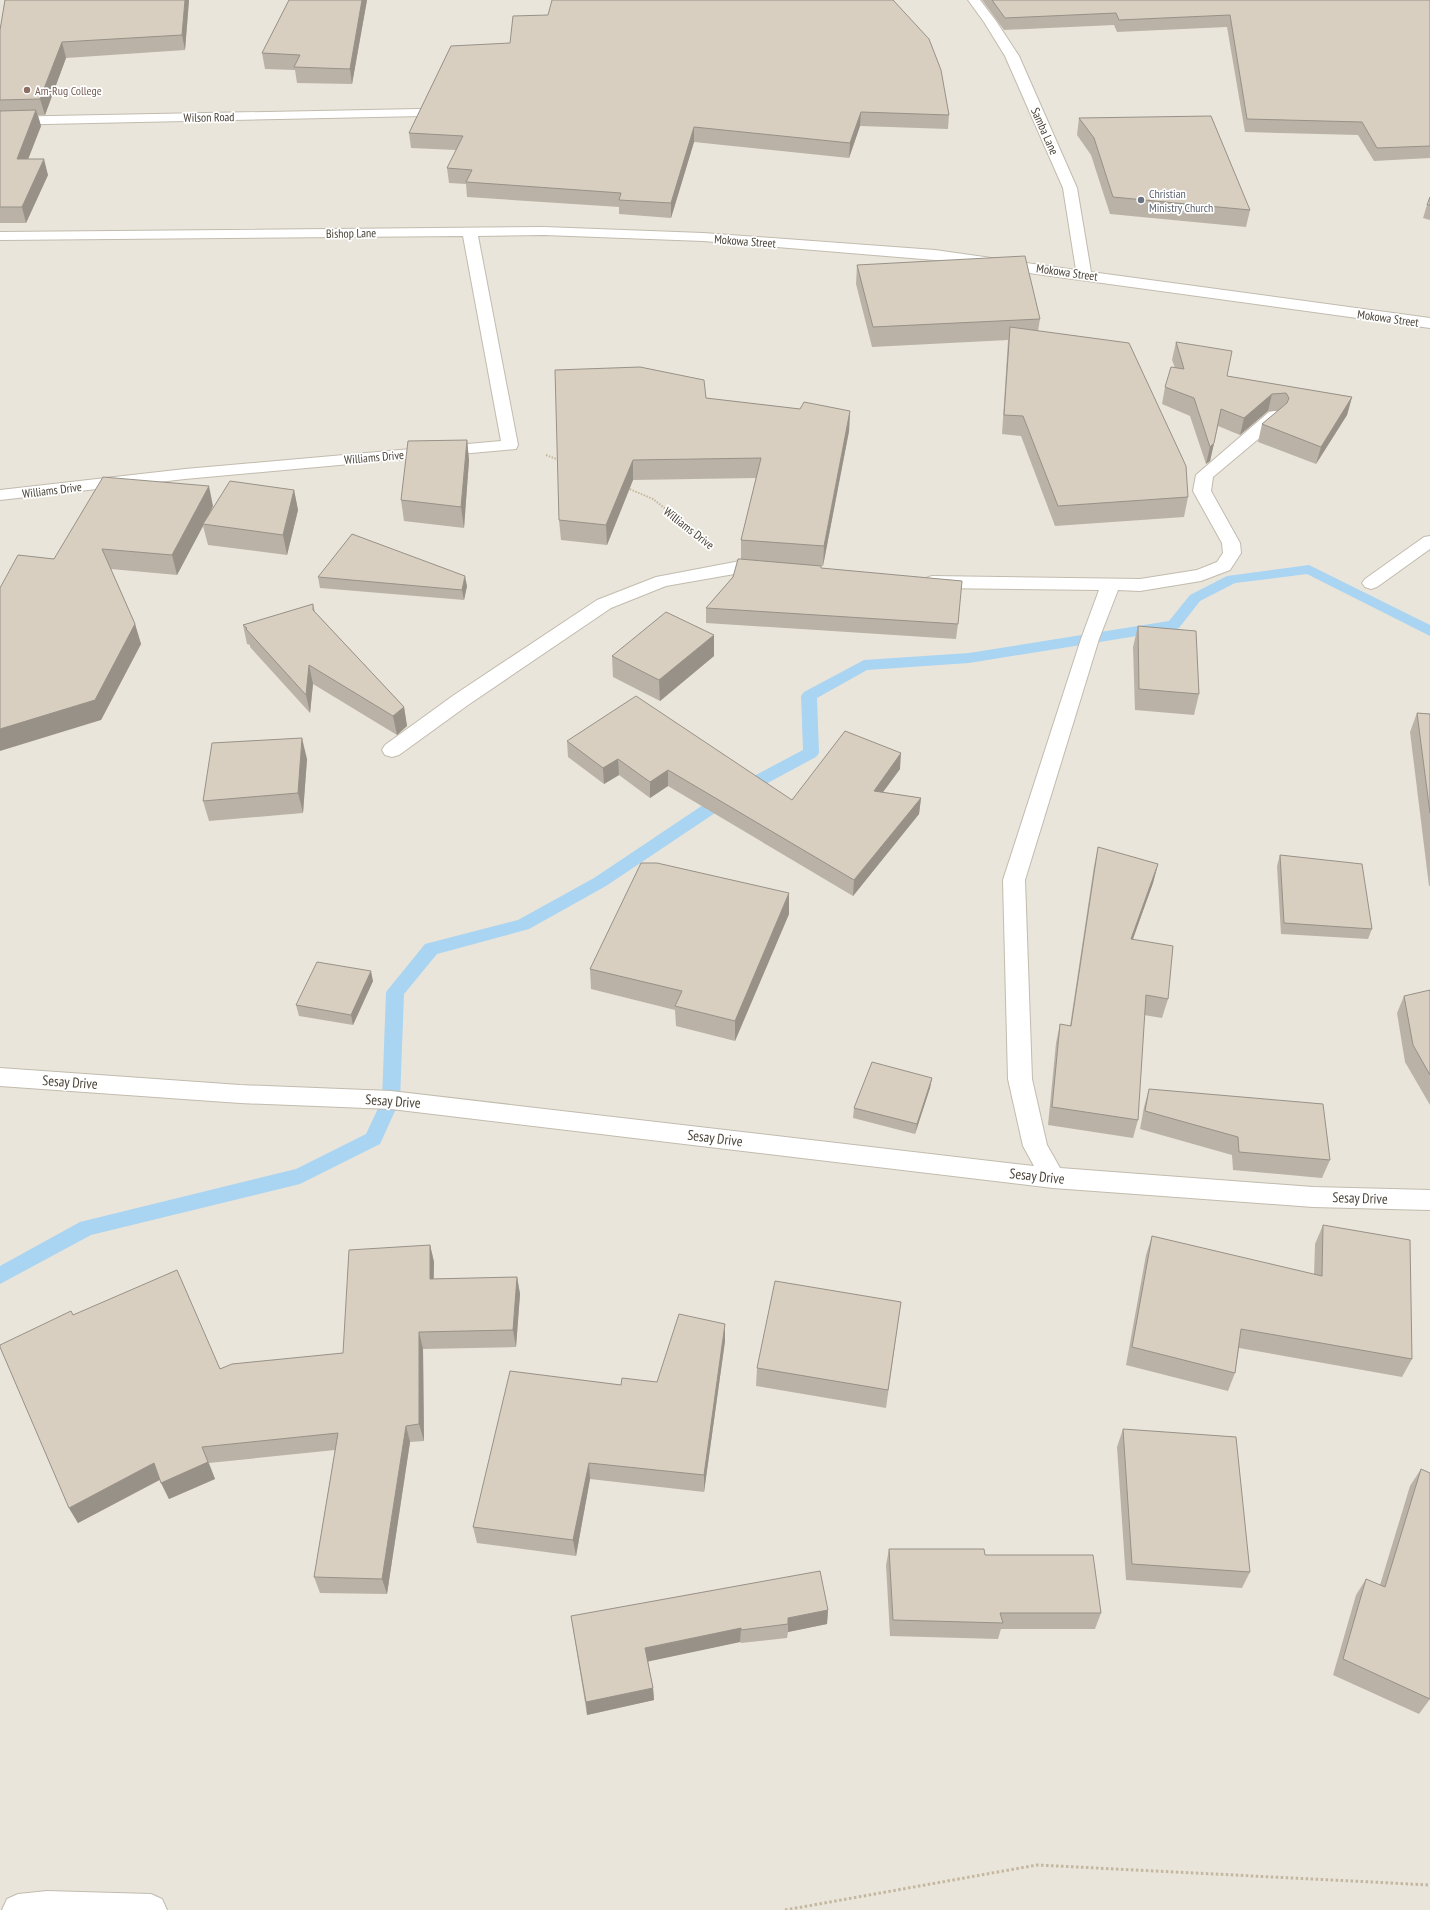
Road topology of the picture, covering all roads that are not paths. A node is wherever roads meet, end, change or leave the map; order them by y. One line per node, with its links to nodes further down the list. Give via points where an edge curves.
1 (974, 0): 7 (street, Samba Lane, via 1012,56 1070,188)
2 (419, 113): 3 (street, Wilson Road)
3 (0, 121)
4 (470, 232): 5 (street, Bishop Lane); 6 (street, Bishop Lane, via 544,231); 10 (street, Williams Drive, via 510,445 185,474)
5 (0, 236)
6 (702, 237): 7 (street, Mokowa Street, via 935,255)
7 (1084, 274): 8 (street, Mokowa Street)
8 (1430, 323)
9 (1275, 416): 15 (street, via 1205,474 1202,491 1231,543 1232,553 1224,566 1201,575 1167,581)
10 (0, 496)
11 (1430, 541): 14 (street)
12 (786, 571): 16 (street, via 740,567 662,580 604,604 461,700)
13 (918, 582): 15 (street)
14 (1371, 583)
15 (1111, 584): 18 (street, via 1090,638 1014,880 1020,1079 1035,1146)
16 (392, 750)
17 (0, 1077): 18 (street, Sesay Drive, via 240,1094 391,1100)
18 (1053, 1178): 19 (street, Sesay Drive, via 1313,1197)
19 (1430, 1200)
20 (18, 1910): 21 (street, via 47,1907)
21 (151, 1910)

